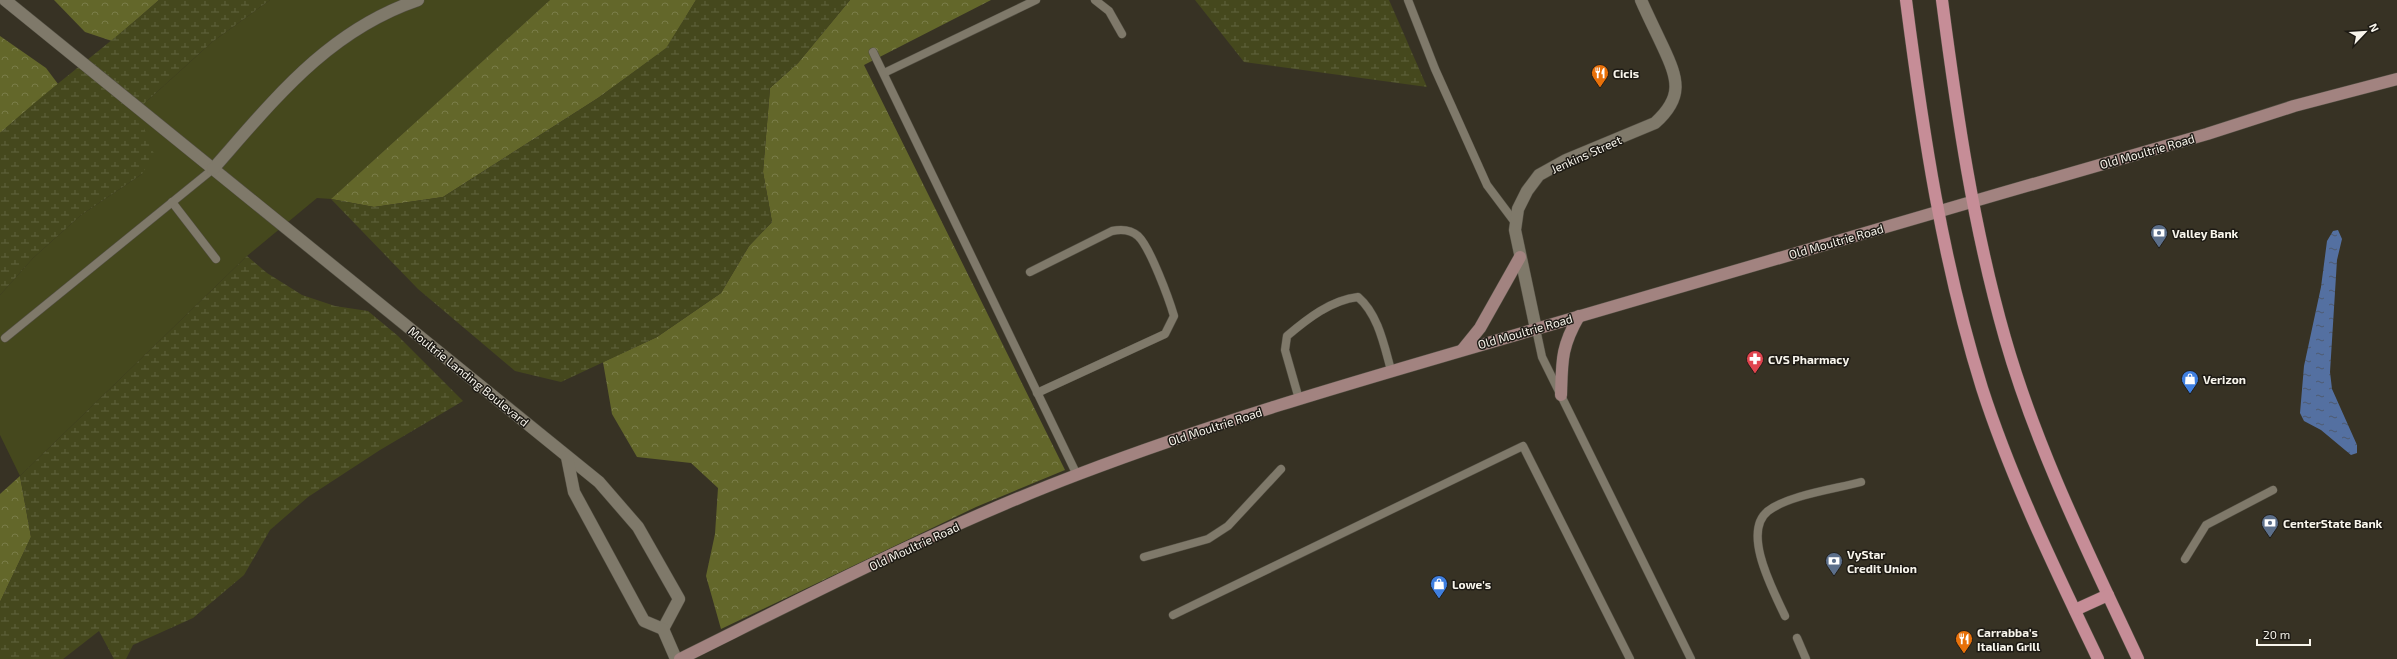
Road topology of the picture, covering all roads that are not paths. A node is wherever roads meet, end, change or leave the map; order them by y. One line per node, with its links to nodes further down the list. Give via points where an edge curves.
1 (5, 0): 13 (street, Moultrie Landing Boulevard)
2 (418, 0): 13 (street, via 394,8 320,54 290,82)
3 (1036, 0): 11 (lane)
4 (1095, 0): 9 (lane, via 1109,11)
5 (1408, 0): 17 (lane, via 1435,69 1487,185)
6 (1641, 0): 17 (street, Jenkins Street, via 1676,75 1676,89 1670,107 1655,123 1566,160 1539,175 1527,191)
7 (1906, 0): 16 (main road)
8 (1942, 0): 14 (main road)
9 (1122, 34)
10 (873, 52): 11 (lane)
11 (884, 73): 26 (lane)
12 (2397, 79): 14 (main road, Old Moultrie Road, via 2294,106 2207,134)
13 (213, 169): 15 (lane); 29 (street, Moultrie Landing Boulevard)
14 (1971, 201): 16 (main road, Old Moultrie Road); 36 (main road, via 2006,339 2025,399 2051,468)
15 (172, 202): 19 (lane); 23 (lane)
16 (1937, 211): 21 (main road, Old Moultrie Road); 37 (main road, via 1958,304 1983,389 2030,512)
17 (1514, 221): 18 (street)
18 (1520, 257): 22 (street); 24 (main road, via 1480,328)
19 (216, 259)
20 (1030, 272): 26 (lane, via 1112,231 1124,229 1138,236 1146,249 1174,316 1165,334)
21 (1579, 316): 22 (main road, Old Moultrie Road); 27 (main road, via 1564,348)
22 (1536, 329): 24 (main road, Old Moultrie Road); 27 (lane, via 1542,357)
23 (5, 338)
24 (1463, 349): 25 (main road, Old Moultrie Road)
25 (1391, 370): 28 (main road, Old Moultrie Road); 28 (lane, via 1379,329 1366,304 1358,297 1344,298 1309,318 1287,336 1285,350)
26 (1037, 393): 31 (lane)
27 (1561, 395): 45 (lane)
28 (1299, 399): 31 (main road, Old Moultrie Road, via 1192,433)
29 (567, 457): 40 (street, via 574,492 644,621); 40 (street, Moultrie Landing Boulevard, via 599,482 638,527 679,598)
30 (1280, 469): 34 (lane, via 1228,526 1208,539)
31 (1077, 475): 43 (main road, Old Moultrie Road, via 980,515)
32 (1861, 482): 39 (lane, via 1790,500 1768,511 1759,522 1758,543 1765,572)
33 (2273, 490): 35 (lane, via 2206,525)
34 (1144, 557)
35 (2185, 559)
36 (2108, 595): 37 (main road); 48 (main road)
37 (2075, 610): 47 (main road)
38 (1173, 615): 44 (lane, via 1523,446)
39 (1786, 616)
40 (663, 629): 42 (street)
41 (1797, 638): 46 (lane)
42 (676, 659)
43 (680, 659)
44 (1630, 659)
45 (1691, 659)
46 (1806, 659)
47 (2098, 659)
48 (2138, 659)

